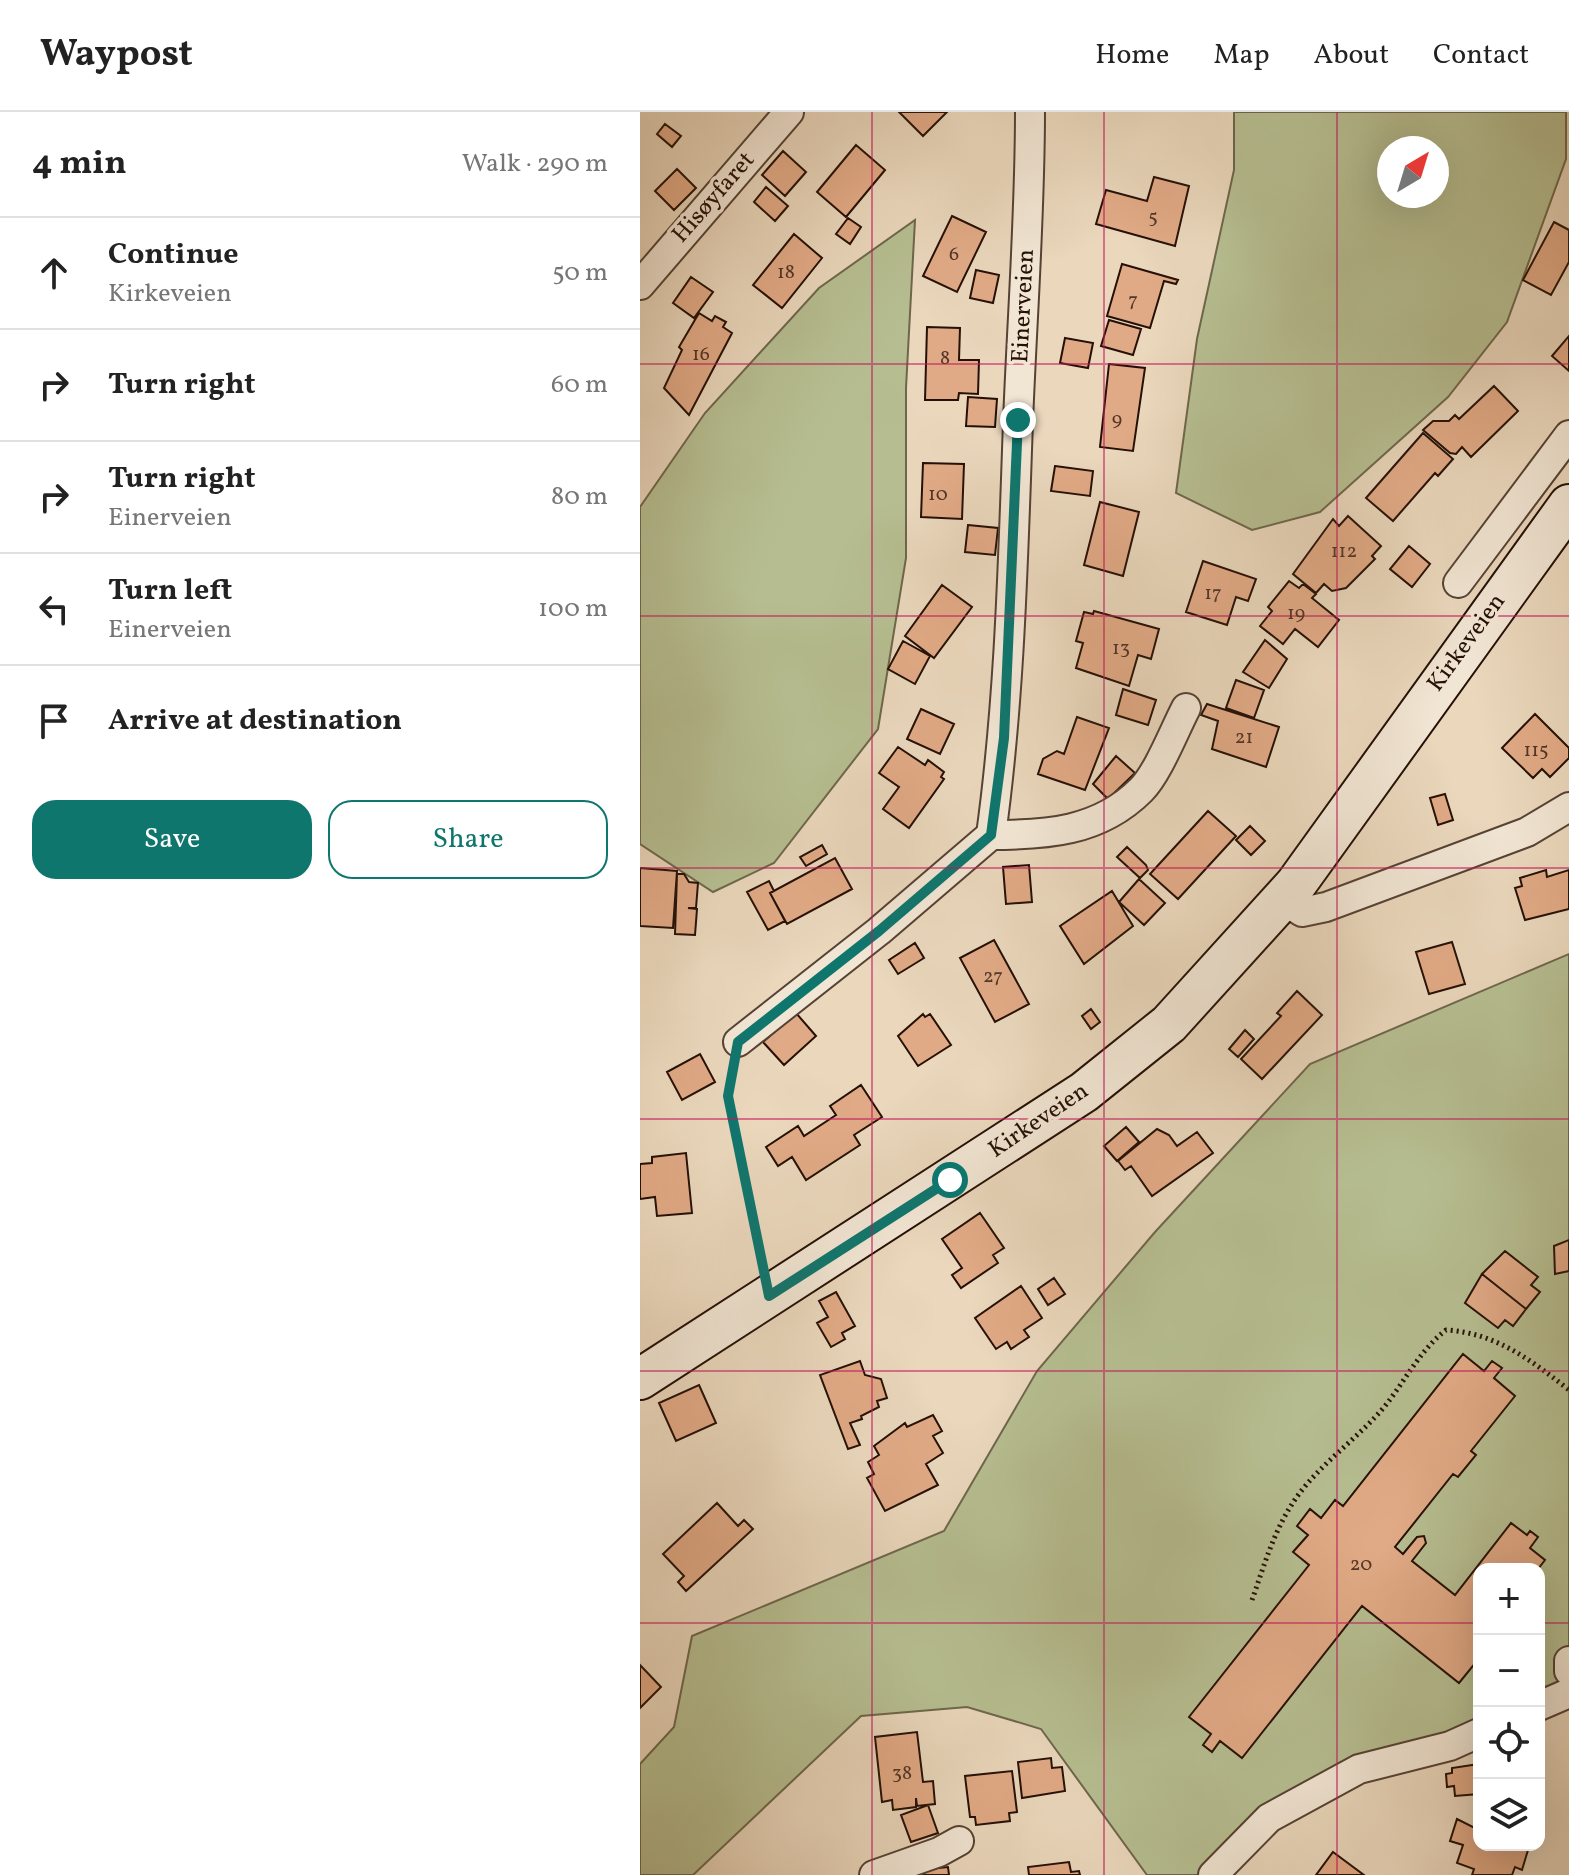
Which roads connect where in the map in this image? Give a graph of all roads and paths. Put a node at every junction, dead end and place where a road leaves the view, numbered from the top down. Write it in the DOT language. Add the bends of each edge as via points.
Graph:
graph roads {
  1 [pos="789,112"];
  2 [pos="1030,112"];
  3 [pos="640,285"];
  4 [pos="1569,435"];
  5 [pos="1569,505"];
  6 [pos="1458,583"];
  7 [pos="1186,708"];
  8 [pos="1569,807"];
  9 [pos="991,835"];
  10 [pos="1283,900"];
  11 [pos="738,1042"];
  12 [pos="769,1296"];
  13 [pos="640,1379"];
  14 [pos="1569,1390"];
  15 [pos="1252,1600"];
  16 [pos="1569,1661"];
  17 [pos="1569,1671"];
  18 [pos="1569,1693"];
  19 [pos="1545,1703"];
  20 [pos="1473,1736"];
  21 [pos="959,1841"];
  22 [pos="874,1875"];
  23 [pos="1213,1875"];
  1 -- 3 [label="street, Hisøyfaret"];
  2 -- 9 [label="street, Einerveien" via="1014,580 1004,738"];
  4 -- 6 [label="street"];
  5 -- 10 [label="main road, Kirkeveien"];
  7 -- 9 [label="street" via="1142,789 1092,824 1042,835"];
  8 -- 10 [label="street" via="1527,832 1326,907 1302,912"];
  9 -- 11 [label="street"];
  10 -- 12 [label="main road, Kirkeveien" via="1206,987 1129,1058"];
  11 -- 12 [label="path" via="728,1096"];
  12 -- 13 [label="main road, Kirkeveien"];
  14 -- 15 [label="path" via="1497,1340 1446,1330 1384,1407 1290,1507"];
  16 -- 17 [label="street"];
  18 -- 19 [label="street"];
  20 -- 23 [label="street" via="1359,1769 1269,1818"];
  21 -- 22 [label="street"];
}
